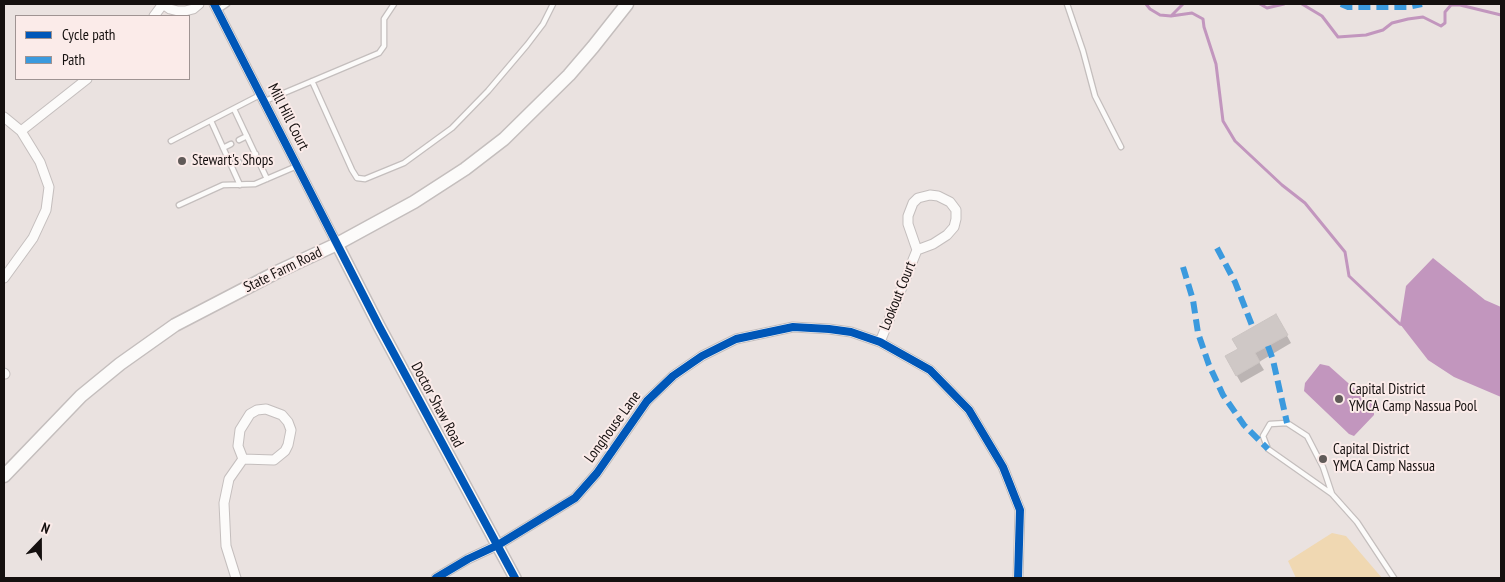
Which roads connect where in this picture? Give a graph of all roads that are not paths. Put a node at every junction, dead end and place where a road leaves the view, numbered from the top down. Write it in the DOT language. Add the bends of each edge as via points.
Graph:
graph roads {
  1 [pos="163,4"];
  2 [pos="199,4"];
  3 [pos="227,4"];
  4 [pos="394,4"];
  5 [pos="553,4"];
  6 [pos="626,4"];
  7 [pos="1067,4"];
  8 [pos="216,7"];
  9 [pos="155,15"];
  10 [pos="85,80"];
  11 [pos="312,81"];
  12 [pos="263,98"];
  13 [pos="234,109"];
  14 [pos="4,117"];
  15 [pos="211,121"];
  16 [pos="21,132"];
  17 [pos="247,136"];
  18 [pos="239,140"];
  19 [pos="171,141"];
  20 [pos="231,144"];
  21 [pos="1121,146"];
  22 [pos="223,148"];
  23 [pos="256,154"];
  24 [pos="248,158"];
  25 [pos="239,162"];
  26 [pos="231,165"];
  27 [pos="297,166"];
  28 [pos="267,179"];
  29 [pos="240,185"];
  30 [pos="179,205"];
  31 [pos="337,244"];
  32 [pos="917,250"];
  33 [pos="4,278"];
  34 [pos="880,342"];
  35 [pos="243,459"];
  36 [pos="4,476"];
  37 [pos="1332,494"];
  38 [pos="498,545"];
  39 [pos="236,578"];
  40 [pos="436,578"];
  41 [pos="515,578"];
  42 [pos="1018,578"];
  43 [pos="1394,578"];
  1 -- 2 [label="street" via="178,11 193,9"];
  1 -- 9 [label="street"];
  3 -- 8 [label="lane"];
  4 -- 11 [label="lane" via="384,19 384,46 379,53"];
  5 -- 11 [label="lane" via="527,46 452,128 404,163 365,179 357,178 352,170"];
  6 -- 31 [label="main road, State Farm Road" via="594,47 504,139 414,202"];
  7 -- 21 [label="lane" via="1096,96"];
  8 -- 12 [label="street, Mill Hill Court"];
  10 -- 16 [label="street"];
  11 -- 12 [label="lane"];
  12 -- 13 [label="lane"];
  12 -- 27 [label="street, Mill Hill Court"];
  13 -- 15 [label="lane"];
  13 -- 17 [label="lane"];
  14 -- 16 [label="street"];
  15 -- 19 [label="lane"];
  15 -- 22 [label="lane"];
  16 -- 33 [label="street" via="40,162 49,187 46,210 32,238"];
  17 -- 18 [label="lane"];
  17 -- 23 [label="lane"];
  20 -- 22 [label="lane"];
  22 -- 26 [label="lane"];
  23 -- 24 [label="lane"];
  23 -- 28 [label="lane"];
  25 -- 26 [label="lane"];
  26 -- 29 [label="lane"];
  27 -- 28 [label="lane"];
  27 -- 31 [label="street, Mill Hill Court"];
  28 -- 29 [label="lane"];
  29 -- 30 [label="lane" via="223,186"];
  31 -- 36 [label="main road, State Farm Road" via="271,275 159,336 81,396"];
  31 -- 38 [label="street, Doctor Shaw Road"];
  32 -- 32 [label="street, Lookout Court" via="908,224 914,203 918,198 930,195 950,202 956,210 954,227 940,240"];
  32 -- 34 [label="street, Lookout Court"];
  34 -- 38 [label="street, Longhouse Lane" via="851,332 793,327 736,339 702,356 670,378 647,401 597,473 575,498"];
  34 -- 42 [label="street, Longhouse Lane" via="930,370 968,410 1003,467 1020,510"];
  35 -- 35 [label="street" via="274,460 285,451 291,430 282,415 266,409 250,414 238,435"];
  35 -- 39 [label="street" via="229,479 224,503 226,546"];
  37 -- 37 [label="lane" via="1268,449 1263,436 1270,424 1287,424 1307,436"];
  37 -- 43 [label="lane" via="1357,522"];
  38 -- 40 [label="street, Longhouse Lane"];
  38 -- 41 [label="street, Doctor Shaw Road"];
}
